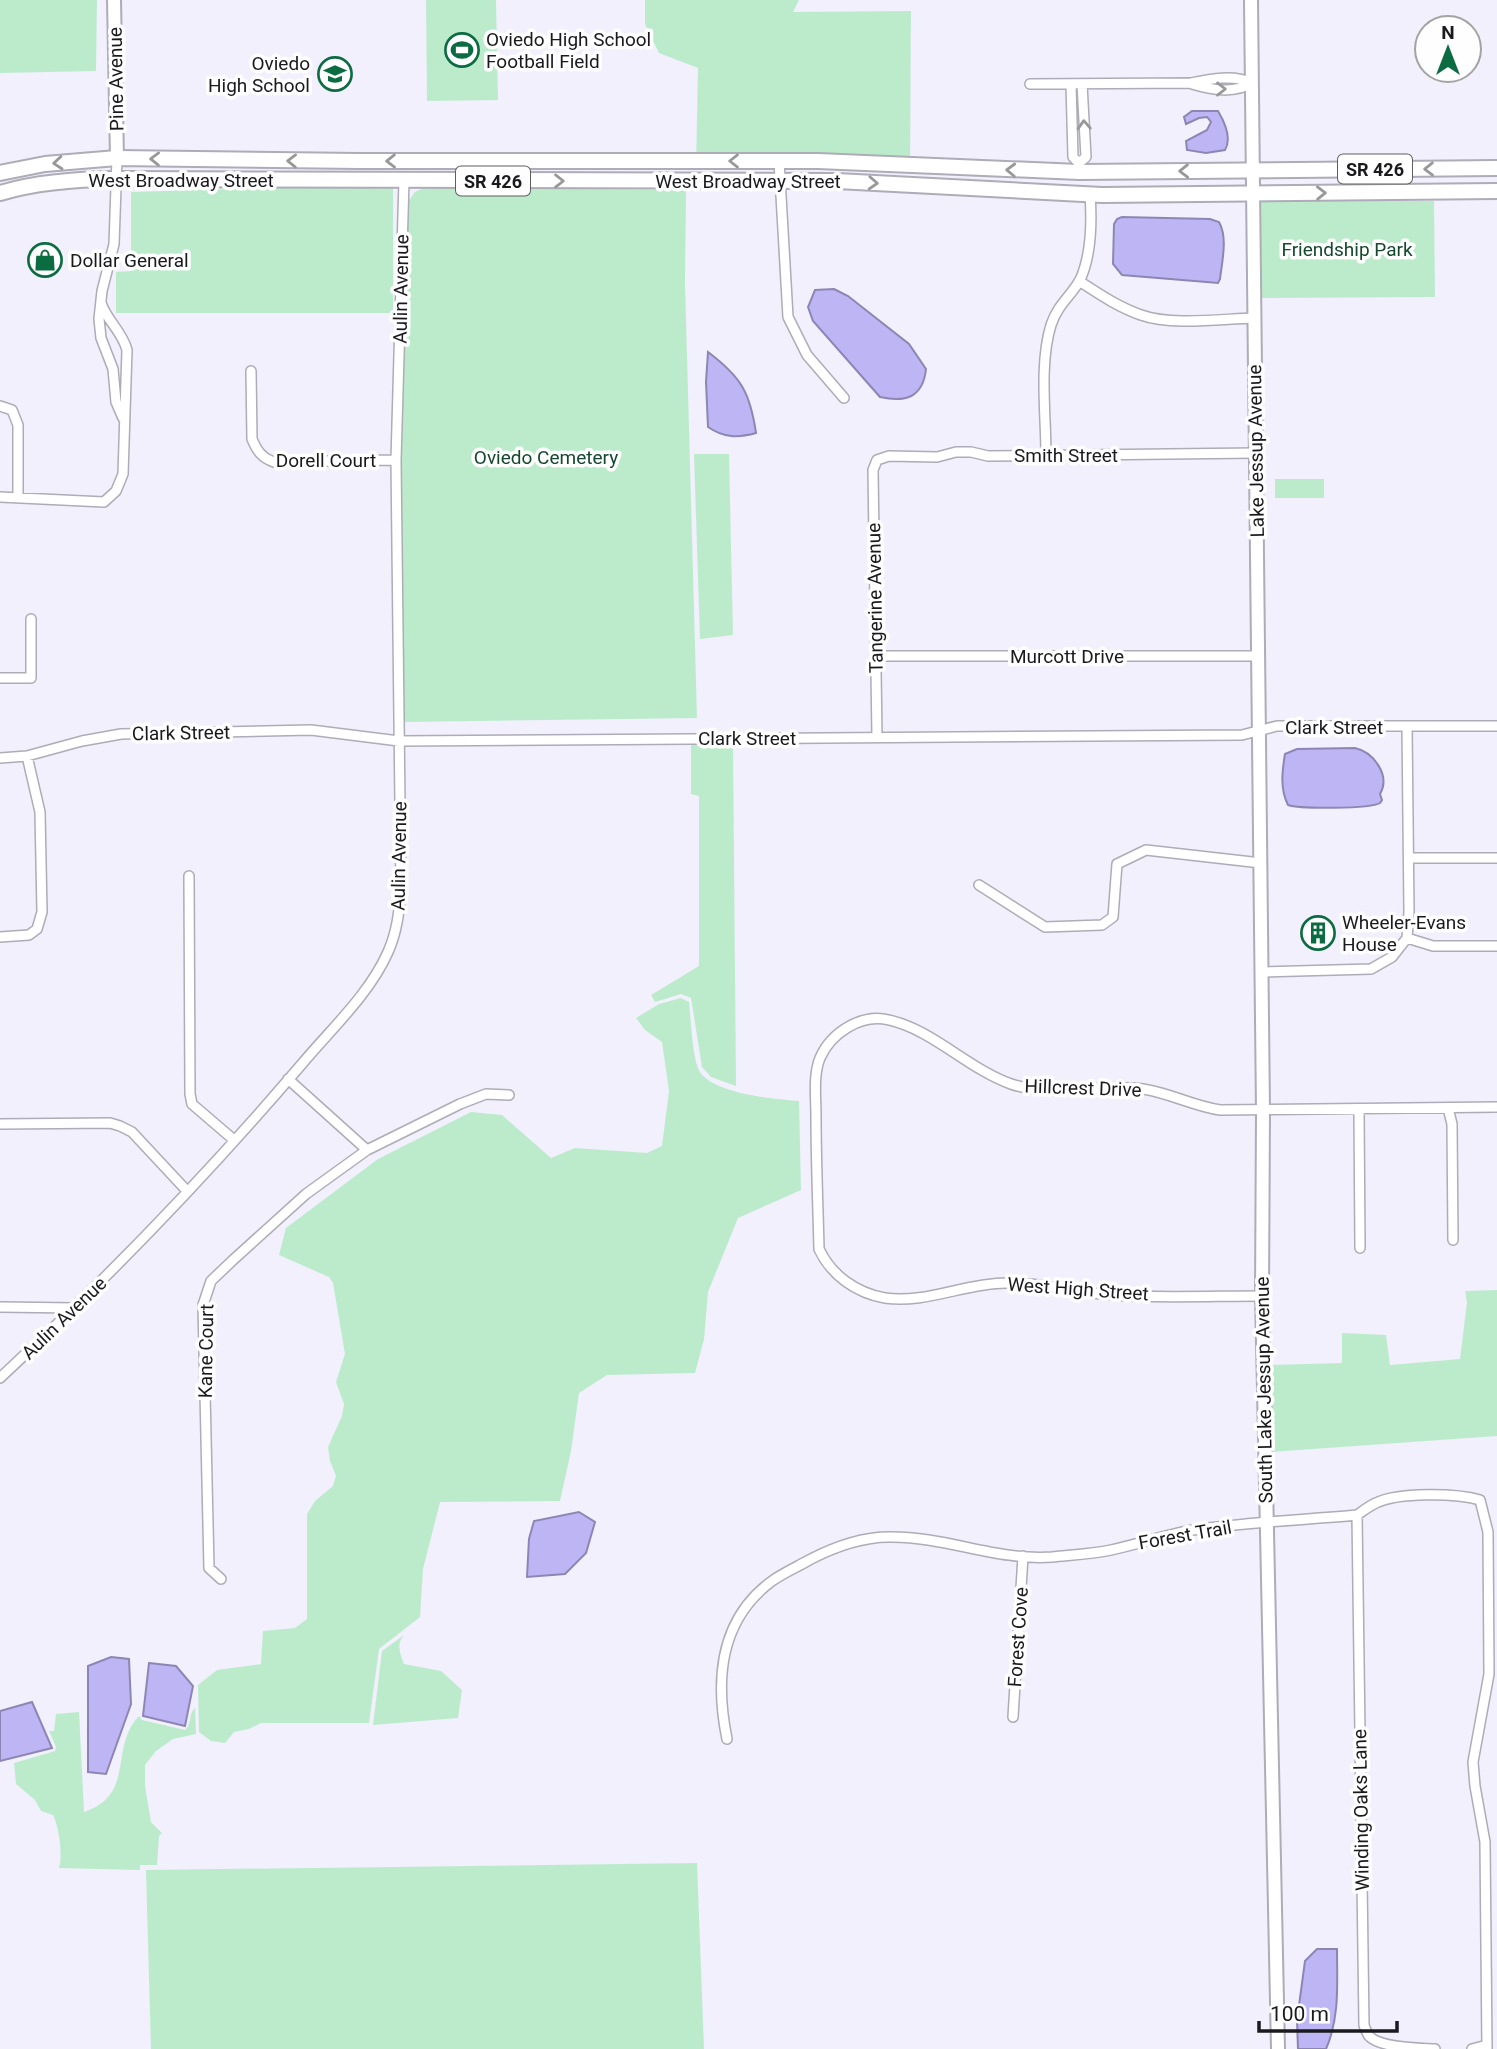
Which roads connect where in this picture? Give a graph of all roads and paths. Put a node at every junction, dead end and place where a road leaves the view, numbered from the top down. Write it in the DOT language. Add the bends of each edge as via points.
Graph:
graph roads {
  1 [pos="114,0"];
  2 [pos="1251,0"];
  3 [pos="1252,83"];
  4 [pos="1030,84"];
  5 [pos="1071,84"];
  6 [pos="1082,84"];
  7 [pos="117,158"];
  8 [pos="359,161"];
  9 [pos="440,161"];
  10 [pos="779,161"];
  11 [pos="1079,168"];
  12 [pos="1497,168"];
  13 [pos="1253,171"];
  14 [pos="0,173"];
  15 [pos="116,179"];
  16 [pos="319,180"];
  17 [pos="404,180"];
  18 [pos="780,181"];
  19 [pos="1497,191"];
  20 [pos="0,193"];
  21 [pos="1090,194"];
  22 [pos="1253,194"];
  23 [pos="1079,281"];
  24 [pos="101,303"];
  25 [pos="1254,318"];
  26 [pos="114,326"];
  27 [pos="100,331"];
  28 [pos="127,350"];
  29 [pos="110,356"];
  30 [pos="251,371"];
  31 [pos="844,398"];
  32 [pos="0,406"];
  33 [pos="123,418"];
  34 [pos="1256,453"];
  35 [pos="1046,455"];
  36 [pos="396,460"];
  37 [pos="877,460"];
  38 [pos="0,497"];
  39 [pos="18,498"];
  40 [pos="31,619"];
  41 [pos="876,656"];
  42 [pos="1258,656"];
  43 [pos="0,678"];
  44 [pos="1407,726"];
  45 [pos="1497,726"];
  46 [pos="1259,732"];
  47 [pos="877,737"];
  48 [pos="399,741"];
  49 [pos="27,756"];
  50 [pos="0,758"];
  51 [pos="1409,858"];
  52 [pos="1497,858"];
  53 [pos="1261,863"];
  54 [pos="189,876"];
  55 [pos="979,885"];
  56 [pos="0,937"];
  57 [pos="1407,938"];
  58 [pos="1497,947"];
  59 [pos="1262,972"];
  60 [pos="288,1079"];
  61 [pos="509,1095"];
  62 [pos="1448,1108"];
  63 [pos="1497,1108"];
  64 [pos="1359,1110"];
  65 [pos="1263,1111"];
  66 [pos="0,1124"];
  67 [pos="234,1140"];
  68 [pos="367,1150"];
  69 [pos="817,1178"];
  70 [pos="187,1191"];
  71 [pos="1453,1240"];
  72 [pos="1360,1248"];
  73 [pos="1262,1296"];
  74 [pos="0,1307"];
  75 [pos="75,1308"];
  76 [pos="0,1378"];
  77 [pos="1357,1516"];
  78 [pos="1266,1523"];
  79 [pos="1023,1556"];
  80 [pos="221,1579"];
  81 [pos="1013,1717"];
  82 [pos="727,1740"];
  83 [pos="1487,2047"];
  84 [pos="1278,2049"];
  85 [pos="1435,2049"];
  86 [pos="1472,2049"];
  1 -- 7 [label="street, Pine Avenue"];
  2 -- 3 [label="street, Lake Jessup Avenue"];
  3 -- 6 [label="street" via="1241,89 1210,89 1191,83"];
  3 -- 13 [label="street, Lake Jessup Avenue"];
  4 -- 5 [label="street"];
  5 -- 6 [label="street"];
  5 -- 11 [label="street" via="1073,157"];
  11 -- 6 [label="street, one-way" via="1086,157"];
  8 -- 7 [label="main road, West Broadway Street / SR 426, one-way"];
  7 -- 14 [label="main road, West Broadway Street / SR 426, one-way"];
  7 -- 15 [label="street"];
  9 -- 8 [label="main road, West Broadway Street / SR 426, one-way"];
  8 -- 16 [label="main road" via="345,173 331,173"];
  10 -- 9 [label="main road, West Broadway Street / SR 426, one-way"];
  9 -- 17 [label="main road" via="433,169 418,169"];
  11 -- 10 [label="main road, West Broadway Street / SR 426, one-way"];
  10 -- 18 [label="street"];
  13 -- 11 [label="main road, West Broadway Street / SR 426, one-way"];
  12 -- 13 [label="main road, West Broadway Street / SR 426, one-way"];
  13 -- 22 [label="street, Lake Jessup Avenue"];
  15 -- 16 [label="main road, West Broadway Street / SR 426"];
  15 -- 20 [label="main road, West Broadway Street / SR 426" via="18,187"];
  15 -- 24 [label="street" via="114,244"];
  16 -- 17 [label="main road, West Broadway Street / SR 426"];
  17 -- 18 [label="main road, West Broadway Street / SR 426, one-way"];
  17 -- 36 [label="street, Aulin Avenue"];
  18 -- 21 [label="main road, West Broadway Street / SR 426, one-way"];
  18 -- 31 [label="street" via="788,317 807,355"];
  22 -- 19 [label="main road, West Broadway Street / SR 426, one-way"];
  21 -- 22 [label="main road, West Broadway Street / SR 426"];
  21 -- 23 [label="street" via="1088,251"];
  22 -- 25 [label="street, Lake Jessup Avenue"];
  23 -- 25 [label="street" via="1143,316"];
  23 -- 35 [label="street" via="1061,302 1046,349"];
  24 -- 26 [label="street"];
  24 -- 27 [label="street"];
  25 -- 34 [label="street, Lake Jessup Avenue"];
  26 -- 27 [label="street"];
  26 -- 28 [label="street"];
  27 -- 29 [label="street"];
  28 -- 29 [label="street"];
  28 -- 33 [label="street"];
  29 -- 33 [label="street" via="114,394"];
  30 -- 36 [label="street, Dorell Court" via="252,439 265,459"];
  32 -- 39 [label="street" via="12,410 19,425"];
  33 -- 39 [label="street" via="123,474 116,491 104,502"];
  34 -- 35 [label="street, Smith Street"];
  34 -- 42 [label="street, Lake Jessup Avenue"];
  35 -- 37 [label="street, Smith Street" via="956,452"];
  36 -- 48 [label="street, Aulin Avenue"];
  37 -- 41 [label="street, Tangerine Avenue" via="873,470"];
  38 -- 39 [label="street"];
  40 -- 43 [label="street" via="31,678"];
  41 -- 42 [label="street, Murcott Drive"];
  41 -- 47 [label="street, Tangerine Avenue"];
  42 -- 46 [label="street, Lake Jessup Avenue"];
  44 -- 45 [label="street, Clark Street"];
  44 -- 46 [label="street, Clark Street" via="1277,726"];
  44 -- 51 [label="street"];
  46 -- 47 [label="street, Clark Street"];
  46 -- 53 [label="street, South Lake Jessup Avenue"];
  47 -- 48 [label="street, Clark Street"];
  48 -- 49 [label="street, Clark Street" via="311,730 121,734"];
  48 -- 60 [label="street, Aulin Avenue" via="401,891 395,935 362,993"];
  49 -- 50 [label="street, Clark Street"];
  49 -- 56 [label="street" via="40,812 42,913 37,929 29,935"];
  51 -- 52 [label="street"];
  51 -- 57 [label="street"];
  53 -- 55 [label="street" via="1146,850 1117,864 1113,917 1102,925 1045,927"];
  53 -- 59 [label="street, South Lake Jessup Avenue"];
  54 -- 67 [label="street" via="190,1094 192,1104"];
  57 -- 58 [label="street" via="1433,947"];
  57 -- 59 [label="street" via="1392,957 1371,970"];
  59 -- 65 [label="street, South Lake Jessup Avenue"];
  60 -- 67 [label="street, Aulin Avenue"];
  60 -- 68 [label="street"];
  61 -- 68 [label="street, Kane Court" via="486,1094 473,1099"];
  62 -- 63 [label="street, Hillcrest Drive"];
  62 -- 64 [label="street, Hillcrest Drive"];
  62 -- 71 [label="street"];
  64 -- 65 [label="street, Hillcrest Drive"];
  64 -- 72 [label="street"];
  65 -- 69 [label="street, Hillcrest Drive" via="1201,1107 1141,1088 1034,1089 1014,1085 908,1026 865,1019 845,1028 820,1059"];
  65 -- 73 [label="street, South Lake Jessup Avenue"];
  66 -- 70 [label="street" via="120,1126 132,1132"];
  67 -- 70 [label="street, Aulin Avenue"];
  68 -- 80 [label="street, Kane Court" via="306,1194 211,1281 203,1305 209,1568"];
  69 -- 73 [label="street, West High Street" via="819,1250 827,1266 841,1279 885,1298 915,1298 1005,1283 1089,1293"];
  70 -- 75 [label="street, Aulin Avenue"];
  73 -- 78 [label="street, South Lake Jessup Avenue"];
  74 -- 75 [label="street"];
  75 -- 76 [label="street, Aulin Avenue"];
  77 -- 78 [label="street, Forest Trail"];
  77 -- 83 [label="street, Forest Trail" via="1377,1502 1418,1496 1467,1496 1479,1500 1483,1507 1488,1532 1489,1674 1473,1762 1485,1842"];
  77 -- 85 [label="street, Winding Oaks Lane" via="1364,2025 1368,2035 1378,2041"];
  78 -- 79 [label="street, Forest Trail" via="1193,1531 1108,1551"];
  78 -- 84 [label="street, South Lake Jessup Avenue"];
  79 -- 81 [label="street, Forest Cove"];
  79 -- 82 [label="street, Forest Trail" via="922,1539 864,1538 829,1550 773,1580 739,1617 721,1665 720,1709"];
  83 -- 86 [label="street"];
}
